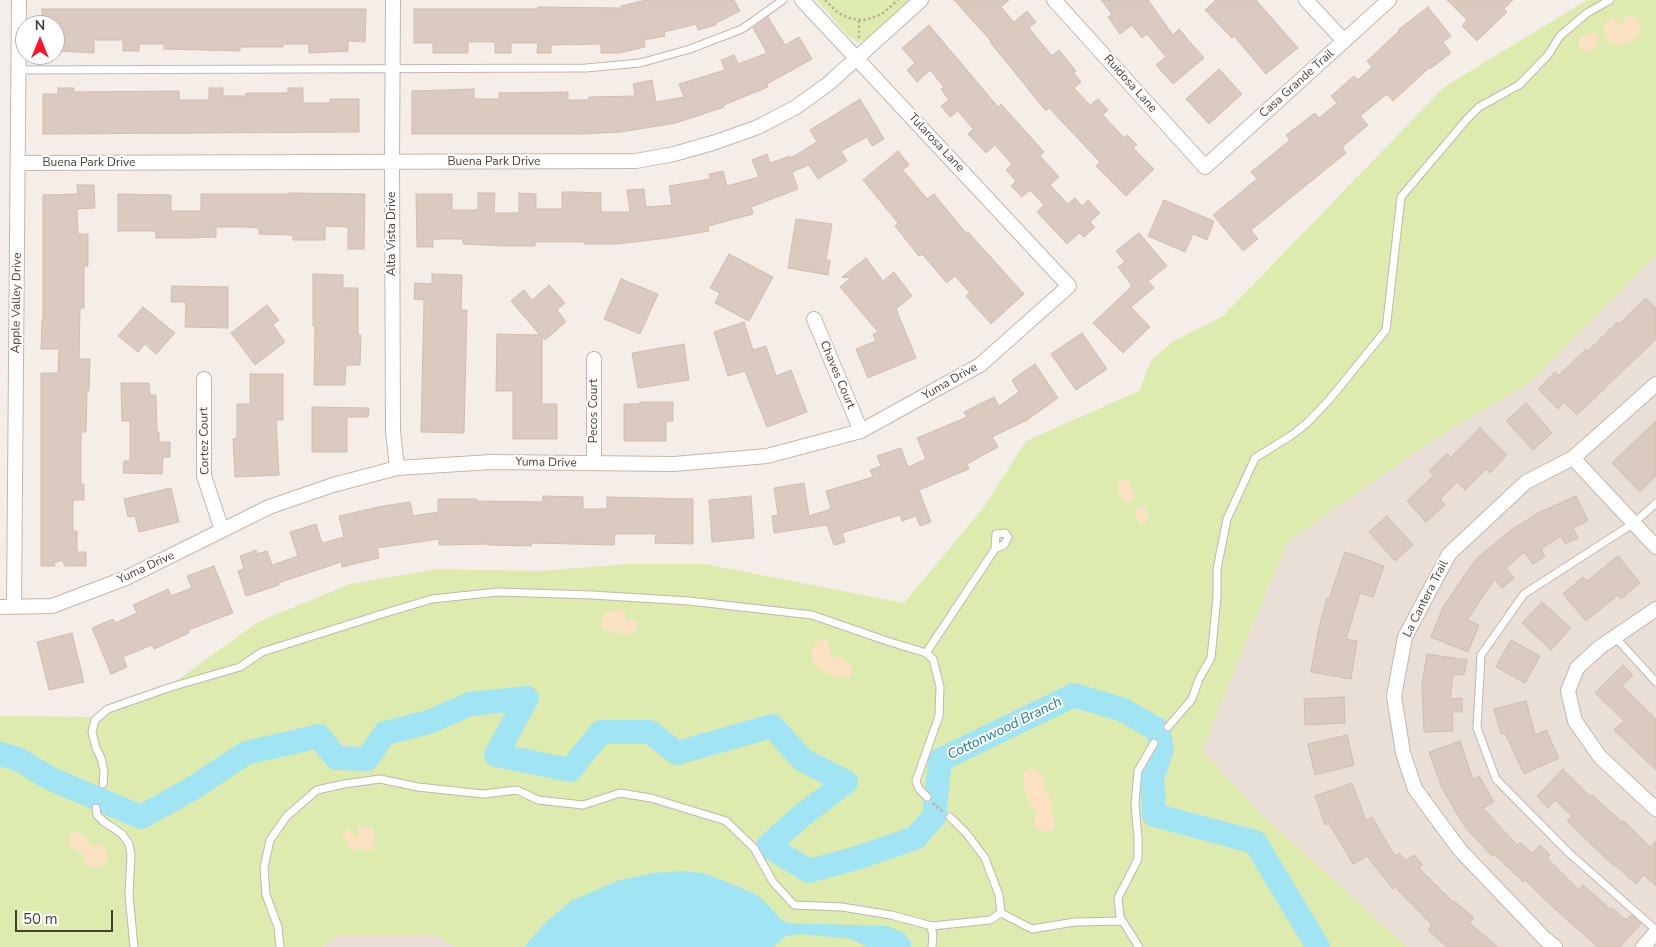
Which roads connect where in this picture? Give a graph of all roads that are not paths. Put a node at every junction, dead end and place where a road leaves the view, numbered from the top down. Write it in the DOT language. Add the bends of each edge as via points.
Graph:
graph roads {
  1 [pos="19,0"];
  2 [pos="393,0"];
  3 [pos="783,0"];
  4 [pos="802,0"];
  5 [pos="921,0"];
  6 [pos="1054,0"];
  7 [pos="1306,0"];
  8 [pos="1389,0"];
  9 [pos="1610,0"];
  10 [pos="1344,41"];
  11 [pos="857,59"];
  12 [pos="393,68"];
  13 [pos="19,70"];
  14 [pos="392,162"];
  15 [pos="18,163"];
  16 [pos="1205,167"];
  17 [pos="1069,286"];
  18 [pos="814,319"];
  19 [pos="594,359"];
  20 [pos="204,378"];
  21 [pos="1656,384"];
  22 [pos="861,431"];
  23 [pos="1573,458"];
  24 [pos="594,463"];
  25 [pos="397,468"];
  26 [pos="1656,502"];
  27 [pos="1634,523"];
  28 [pos="222,530"];
  29 [pos="1656,548"];
  30 [pos="995,549"];
  31 [pos="7,606"];
  32 [pos="1656,609"];
  33 [pos="1615,637"];
  34 [pos="926,653"];
  35 [pos="1656,682"];
  36 [pos="1168,727"];
  37 [pos="1154,743"];
  38 [pos="103,784"];
  39 [pos="926,797"];
  40 [pos="96,808"];
  41 [pos="1656,809"];
  42 [pos="950,818"];
  43 [pos="1001,913"];
  44 [pos="1122,921"];
  45 [pos="931,926"];
  46 [pos="1656,931"];
  47 [pos="134,947"];
  48 [pos="280,947"];
  49 [pos="932,947"];
  50 [pos="1139,947"];
  51 [pos="1555,947"];
  52 [pos="1643,947"];
  1 -- 13 [label="street, Apple Valley Drive"];
  2 -- 12 [label="street, Alta Vista Drive"];
  3 -- 12 [label="lane" via="742,29 690,49 640,63 586,68"];
  4 -- 11 [label="street, Tularosa Lane"];
  5 -- 11 [label="street, Buena Park Drive"];
  6 -- 16 [label="street, Ruidosa Lane"];
  7 -- 10 [label="street"];
  8 -- 10 [label="street, Casa Grande Trail"];
  9 -- 36 [label="lane" via="1586,13 1560,36 1548,55 1519,85 1478,107 1401,197 1386,330 1307,424 1255,458 1227,519 1216,569 1211,658 1192,699"];
  10 -- 16 [label="street, Casa Grande Trail"];
  11 -- 14 [label="street, Buena Park Drive" via="796,107 758,127 674,154 636,161"];
  11 -- 17 [label="street, Tularosa Lane"];
  12 -- 13 [label="lane"];
  12 -- 14 [label="street, Alta Vista Drive"];
  13 -- 15 [label="street, Apple Valley Drive"];
  14 -- 15 [label="street, Buena Park Drive"];
  14 -- 25 [label="street, Alta Vista Drive" via="393,431"];
  15 -- 31 [label="street, Apple Valley Drive"];
  17 -- 22 [label="street, Yuma Drive" via="980,365"];
  18 -- 22 [label="street, Chaves Court"];
  19 -- 24 [label="street, Pecos Court"];
  20 -- 28 [label="street, Cortez Court" via="204,476"];
  21 -- 23 [label="street, La Cantera Trail"];
  22 -- 24 [label="street, Yuma Drive" via="767,456 674,464"];
  23 -- 27 [label="street"];
  23 -- 51 [label="street, La Cantera Trail" via="1526,482 1449,554 1405,636 1394,696 1403,753 1415,788 1460,850"];
  24 -- 25 [label="street, Yuma Drive" via="491,462"];
  25 -- 28 [label="street, Yuma Drive" via="269,507"];
  26 -- 27 [label="lane"];
  27 -- 29 [label="street"];
  27 -- 46 [label="lane" via="1524,594 1481,655 1477,728 1496,779 1569,853"];
  28 -- 31 [label="street, Yuma Drive" via="126,578 52,606"];
  30 -- 34 [label="lane"];
  32 -- 33 [label="street"];
  33 -- 35 [label="lane"];
  33 -- 41 [label="street" via="1577,668 1568,691 1574,721 1600,757"];
  34 -- 38 [label="lane" via="812,615 689,601 498,592 432,599 262,652 240,667 108,709 95,720 92,732 104,772"];
  34 -- 39 [label="lane" via="933,659 940,688 939,716 916,781"];
  37 -- 44 [label="lane" via="1138,772 1135,804 1138,859 1118,898"];
  40 -- 47 [label="lane" via="97,815 122,834 129,844"];
  42 -- 43 [label="lane" via="985,858 999,894"];
  43 -- 44 [label="lane" via="1032,929 1075,922"];
  43 -- 45 [label="lane" via="990,920"];
  44 -- 50 [label="lane"];
  45 -- 48 [label="lane" via="842,907 794,905 773,882 754,848 726,821 651,798 620,793 583,805 538,800 517,790 483,794 380,779 317,790 287,816 270,840 264,868 266,895 278,927"];
  45 -- 49 [label="lane"];
  46 -- 52 [label="street"];
}
